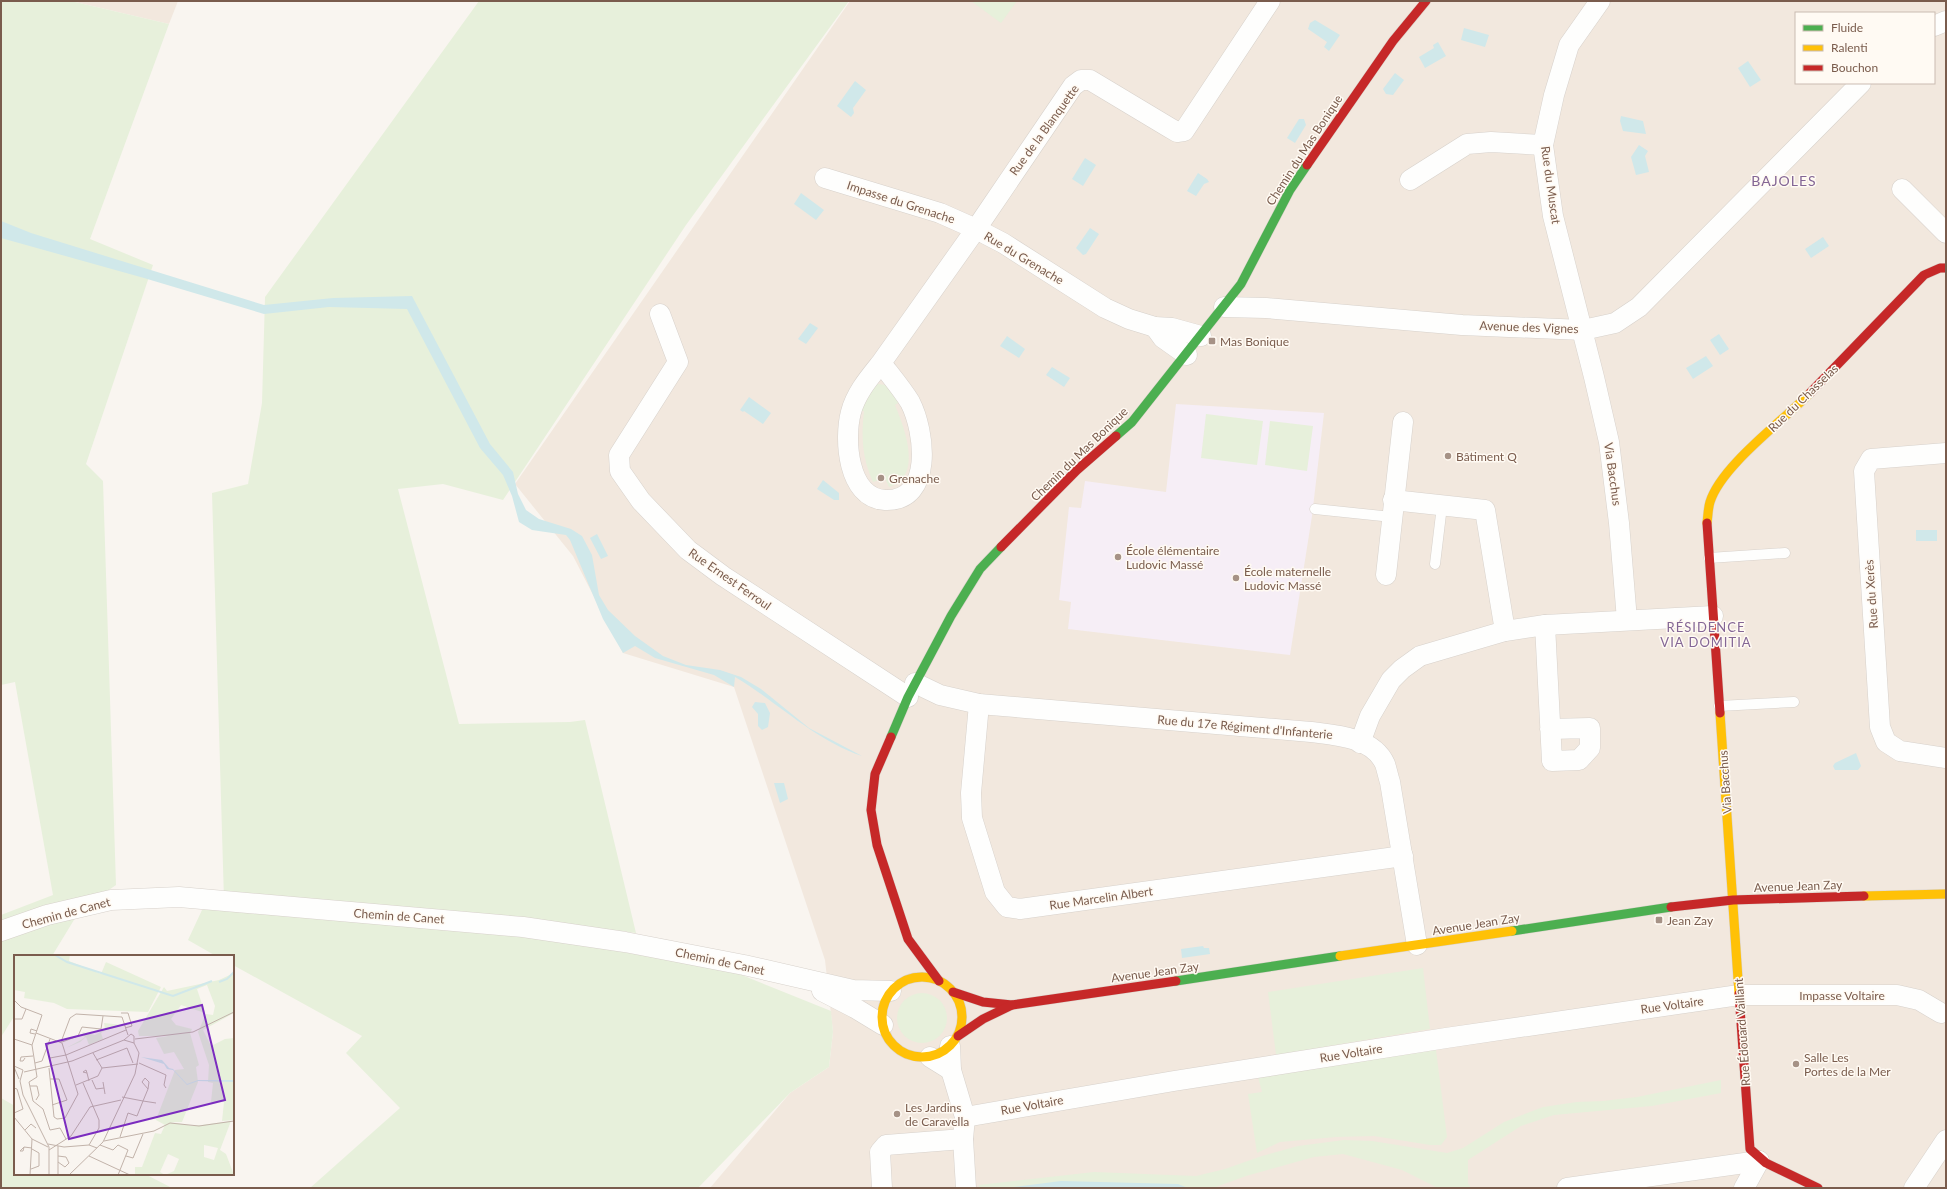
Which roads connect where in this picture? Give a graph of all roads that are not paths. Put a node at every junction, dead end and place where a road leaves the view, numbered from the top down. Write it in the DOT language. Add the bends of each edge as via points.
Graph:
graph roads {
  1 [pos="1270,1"];
  2 [pos="1426,1"];
  3 [pos="1600,1"];
  4 [pos="1946,21"];
  5 [pos="1935,26"];
  6 [pos="1860,84"];
  7 [pos="1544,145"];
  8 [pos="825,178"];
  9 [pos="1410,180"];
  10 [pos="1902,189"];
  11 [pos="976,229"];
  12 [pos="1946,233"];
  13 [pos="1946,268"];
  14 [pos="1241,284"];
  15 [pos="1224,308"];
  16 [pos="1266,308"];
  17 [pos="660,314"];
  18 [pos="1583,330"];
  19 [pos="1159,333"];
  20 [pos="1201,336"];
  21 [pos="1187,355"];
  22 [pos="881,363"];
  23 [pos="1173,373"];
  24 [pos="1403,422"];
  25 [pos="1946,453"];
  26 [pos="1442,506"];
  27 [pos="1315,509"];
  28 [pos="1392,509"];
  29 [pos="1785,553"];
  30 [pos="1708,558"];
  31 [pos="1435,564"];
  32 [pos="1386,575"];
  33 [pos="1713,616"];
  34 [pos="1627,620"];
  35 [pos="1545,625"];
  36 [pos="1504,630"];
  37 [pos="912,690"];
  38 [pos="1794,702"];
  39 [pos="979,704"];
  40 [pos="1719,706"];
  41 [pos="1550,729"];
  42 [pos="1360,743"];
  43 [pos="1946,758"];
  44 [pos="1403,856"];
  45 [pos="1946,894"];
  46 [pos="1733,900"];
  47 [pos="1,931"];
  48 [pos="908,939"];
  49 [pos="1417,945"];
  50 [pos="906,954"];
  51 [pos="903,974"];
  52 [pos="797,978"];
  53 [pos="939,981"];
  54 [pos="895,988"];
  55 [pos="953,992"];
  56 [pos="1739,995"];
  57 [pos="1012,1006"];
  58 [pos="1941,1013"];
  59 [pos="883,1025"];
  60 [pos="954,1041"];
  61 [pos="930,1057"];
  62 [pos="951,1070"];
  63 [pos="965,1117"];
  64 [pos="963,1139"];
  65 [pos="1946,1140"];
  66 [pos="1759,1160"];
  67 [pos="882,1188"];
  68 [pos="966,1188"];
  69 [pos="1567,1188"];
  70 [pos="1744,1188"];
  71 [pos="1818,1188"];
  72 [pos="1914,1188"];
  1 -- 11 [label="street, Rue de la Blanquette" via="1184,131 1177,132 1090,80 1081,80 1073,86"];
  2 -- 14 [label="street, Chemin du Mas Bonique" via="1393,41 1290,190"];
  3 -- 7 [label="street, Rue du Muscat" via="1569,45 1554,95"];
  4 -- 5 [label="street"];
  6 -- 18 [label="street, Avenue des Vignes" via="1639,307 1615,323"];
  7 -- 9 [label="street" via="1491,142 1467,144"];
  7 -- 18 [label="street, Rue du Muscat" via="1553,216"];
  8 -- 11 [label="street, Impasse du Grenache" via="940,213"];
  10 -- 12 [label="street"];
  11 -- 19 [label="street, Rue du Grenache" via="1003,243 1106,308"];
  11 -- 22 [label="street, Rue du Grenache"];
  13 -- 30 [label="street, Rue du Chasselas" via="1924,275 1807,396 1733,466 1716,487 1710,502 1707,522"];
  14 -- 15 [label="street, Chemin du Mas Bonique"];
  14 -- 16 [label="street"];
  15 -- 16 [label="street, Avenue des Vignes"];
  15 -- 20 [label="street, Chemin du Mas Bonique"];
  16 -- 18 [label="street, Avenue des Vignes" via="1462,325"];
  17 -- 37 [label="street, Rue Ernest Ferroul" via="678,362 619,455 620,471 641,501 688,550 723,576"];
  18 -- 34 [label="street, Via Bacchus" via="1609,442 1620,523"];
  19 -- 20 [label="street, Rue du Grenache" via="1172,328"];
  19 -- 21 [label="street, Rue du Grenache"];
  19 -- 23 [label="street"];
  20 -- 21 [label="street, Chemin du Mas Bonique"];
  21 -- 23 [label="street, Chemin du Mas Bonique"];
  22 -- 22 [label="street, Rue du Grenache" via="910,403 921,440 922,458 916,484 910,491 897,499 884,500 870,496 857,482 849,460 847,435 851,411 859,392"];
  23 -- 37 [label="street, Chemin du Mas Bonique" via="1132,422 1076,470 980,569 951,616"];
  24 -- 28 [label="street"];
  25 -- 43 [label="street, Rue du Xerès" via="1871,459 1864,471 1880,727 1886,742 1900,751"];
  26 -- 28 [label="street"];
  26 -- 31 [label="lane"];
  26 -- 36 [label="street" via="1485,510"];
  27 -- 28 [label="lane"];
  28 -- 32 [label="street"];
  29 -- 30 [label="lane"];
  30 -- 33 [label="street, Via Bacchus"];
  33 -- 34 [label="street"];
  33 -- 40 [label="street, Via Bacchus"];
  34 -- 35 [label="street"];
  35 -- 36 [label="street"];
  35 -- 41 [label="street"];
  36 -- 42 [label="street" via="1420,656 1402,669 1391,680 1370,716"];
  37 -- 39 [label="street, Rue du 17e Régiment d'Infanterie"];
  37 -- 48 [label="street, Chemin du Mas Bonique" via="876,774 871,810 877,845"];
  38 -- 40 [label="lane"];
  39 -- 42 [label="street, Rue du 17e Régiment d'Infanterie" via="1311,732 1346,737"];
  39 -- 44 [label="street, Rue Marcelin Albert" via="971,792 972,818 994,892 1007,907 1020,909"];
  40 -- 46 [label="street, Via Bacchus"];
  42 -- 44 [label="street, Rue du 17e Régiment d'Infanterie" via="1375,751 1384,763 1390,782"];
  44 -- 49 [label="street, Rue du 17e Régiment d'Infanterie"];
  45 -- 46 [label="street, Avenue Jean Zay"];
  46 -- 49 [label="street, Avenue Jean Zay"];
  46 -- 56 [label="street, Rue Édouard Vaillant"];
  47 -- 52 [label="street, Chemin de Canet" via="111,900 179,897 523,927 624,942"];
  48 -- 50 [label="street, Chemin du Mas Bonique"];
  48 -- 53 [label="street, Chemin du Mas Bonique"];
  49 -- 57 [label="street, Avenue Jean Zay"];
  51 -- 54 [label="street"];
  52 -- 54 [label="street, Chemin de Canet" via="853,990"];
  52 -- 59 [label="street, Chemin de Canet"];
  53 -- 54 [label="street" via="926,977 912,978"];
  53 -- 55 [label="street"];
  54 -- 59 [label="street" via="885,1001"];
  55 -- 57 [label="street, Avenue Jean Zay" via="983,1002"];
  55 -- 60 [label="street" via="962,1013 962,1025"];
  56 -- 58 [label="street, Impasse Voltaire" via="1898,995 1918,1000"];
  56 -- 63 [label="street, Rue Voltaire" via="1438,1039"];
  56 -- 66 [label="street, Rue Édouard Vaillant" via="1750,1149"];
  57 -- 60 [label="street, Avenue Jean Zay" via="983,1018"];
  59 -- 61 [label="street" via="888,1038 897,1048 909,1055"];
  60 -- 61 [label="street" via="941,1053"];
  60 -- 62 [label="street"];
  61 -- 62 [label="street"];
  62 -- 63 [label="street"];
  63 -- 64 [label="street"];
  64 -- 67 [label="street" via="886,1145 880,1152"];
  64 -- 68 [label="street"];
  65 -- 72 [label="street"];
  66 -- 69 [label="street"];
  66 -- 70 [label="street"];
  66 -- 71 [label="street" via="1797,1179 1809,1181"];
}
